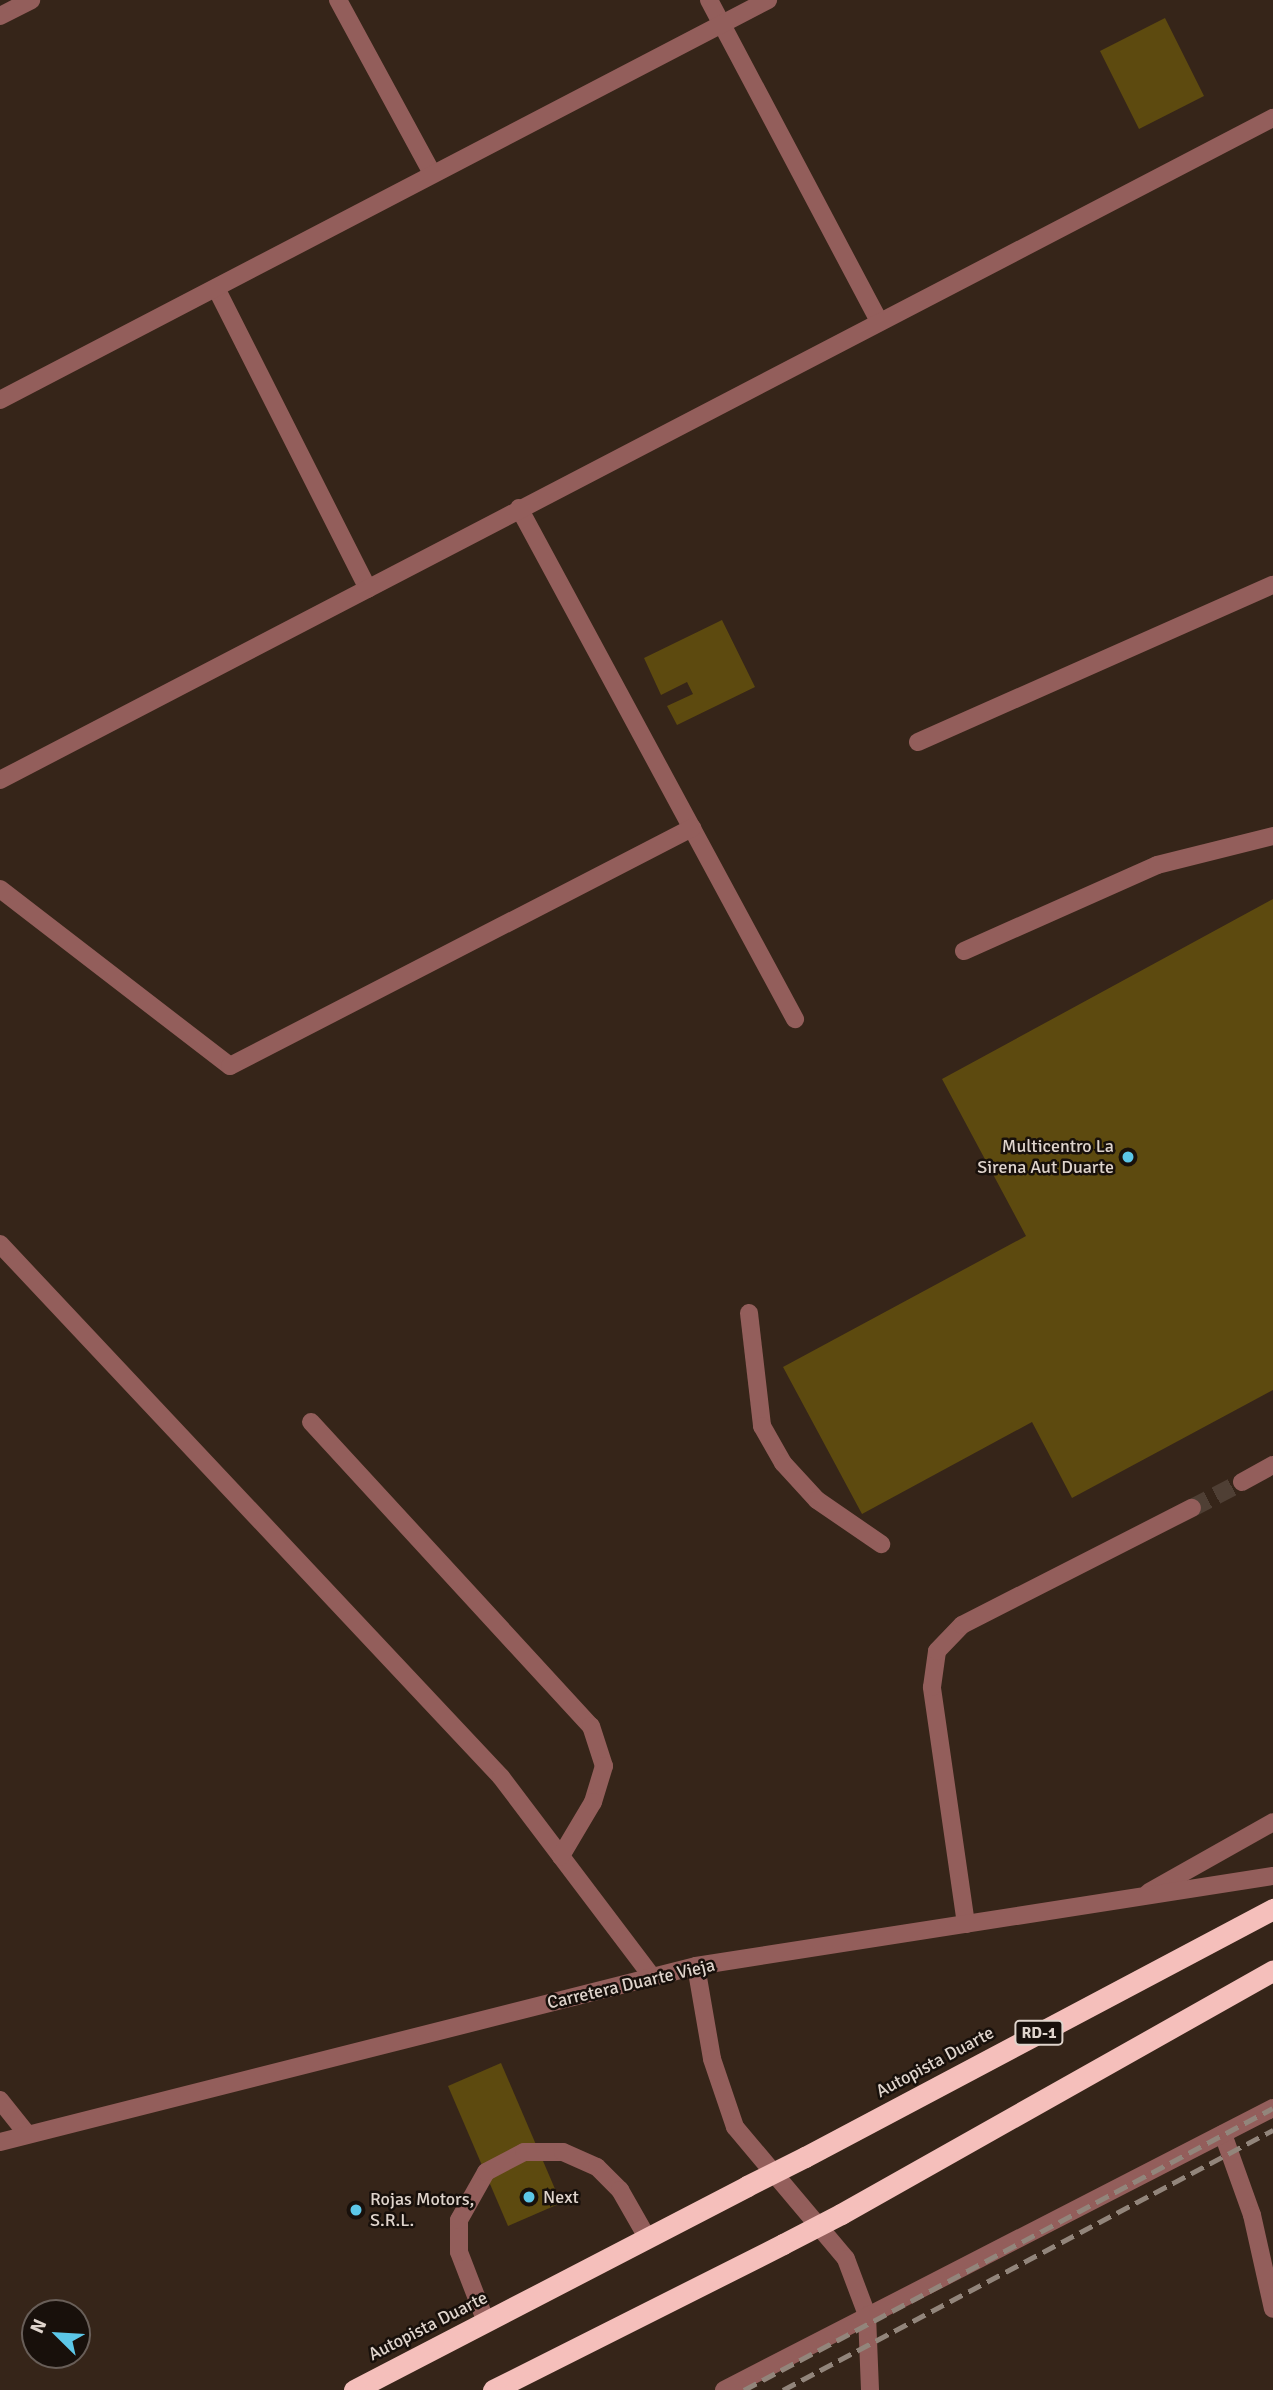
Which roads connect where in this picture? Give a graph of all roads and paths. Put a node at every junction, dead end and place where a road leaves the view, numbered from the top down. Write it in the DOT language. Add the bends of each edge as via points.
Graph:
graph roads {
  1 [pos="31,0"];
  2 [pos="338,0"];
  3 [pos="709,0"];
  4 [pos="768,0"];
  5 [pos="0,16"];
  6 [pos="723,26"];
  7 [pos="1273,118"];
  8 [pos="432,173"];
  9 [pos="216,288"];
  10 [pos="878,319"];
  11 [pos="0,400"];
  12 [pos="519,508"];
  13 [pos="1273,585"];
  14 [pos="368,589"];
  15 [pos="918,742"];
  16 [pos="0,780"];
  17 [pos="692,828"];
  18 [pos="1273,836"];
  19 [pos="0,889"];
  20 [pos="964,951"];
  21 [pos="795,1019"];
  22 [pos="0,1244"];
  23 [pos="749,1313"];
  24 [pos="311,1422"];
  25 [pos="1273,1465"];
  26 [pos="1242,1482"];
  27 [pos="1192,1508"];
  28 [pos="881,1544"];
  29 [pos="1273,1822"];
  30 [pos="561,1857"];
  31 [pos="1273,1876"];
  32 [pos="1140,1897"];
  33 [pos="1273,1909"];
  34 [pos="966,1924"];
  35 [pos="696,1966"];
  36 [pos="1273,1971"];
  37 [pos="652,1977"];
  38 [pos="0,2100"];
  39 [pos="1273,2108"];
  40 [pos="27,2134"];
  41 [pos="1223,2134"];
  42 [pos="0,2142"];
  43 [pos="648,2239"];
  44 [pos="1273,2309"];
  45 [pos="867,2315"];
  46 [pos="486,2322"];
  47 [pos="354,2390"];
  48 [pos="493,2390"];
  49 [pos="724,2390"];
  50 [pos="870,2390"];
  1 -- 5 [label="street"];
  2 -- 8 [label="street"];
  3 -- 6 [label="street"];
  4 -- 6 [label="street"];
  6 -- 8 [label="street"];
  6 -- 10 [label="street"];
  7 -- 10 [label="street"];
  8 -- 9 [label="street"];
  9 -- 11 [label="street"];
  9 -- 14 [label="street"];
  10 -- 12 [label="street"];
  12 -- 14 [label="street"];
  12 -- 17 [label="street"];
  13 -- 15 [label="street"];
  14 -- 16 [label="street"];
  17 -- 19 [label="street" via="230,1066"];
  17 -- 21 [label="street"];
  18 -- 20 [label="street" via="1157,865"];
  22 -- 30 [label="street" via="501,1777"];
  23 -- 28 [label="street" via="762,1426 783,1463 817,1500"];
  24 -- 30 [label="street" via="591,1726 604,1766 593,1802"];
  25 -- 26 [label="street"];
  27 -- 34 [label="street" via="962,1625 937,1651 932,1687"];
  29 -- 32 [label="street"];
  30 -- 37 [label="street"];
  31 -- 32 [label="street, Carretera Duarte Vieja"];
  32 -- 34 [label="street, Carretera Duarte Vieja"];
  33 -- 43 [label="highway, Autopista Duarte / RD-1, bridge"];
  34 -- 35 [label="street, Carretera Duarte Vieja"];
  35 -- 37 [label="street, Carretera Duarte Vieja"];
  35 -- 45 [label="street" via="712,2059 736,2127 846,2259"];
  36 -- 48 [label="highway, bridge" via="841,2214"];
  37 -- 40 [label="street, Carretera Duarte Vieja"];
  38 -- 40 [label="street"];
  39 -- 41 [label="street"];
  40 -- 42 [label="street, Carretera Duarte Vieja"];
  41 -- 44 [label="street" via="1252,2215"];
  41 -- 45 [label="street"];
  43 -- 46 [label="highway, Autopista Duarte / RD-1"];
  43 -- 46 [label="street" via="620,2190 597,2167 563,2152 524,2152 496,2167 474,2187 458,2220 459,2252"];
  45 -- 49 [label="street"];
  45 -- 50 [label="street"];
  46 -- 47 [label="highway, Autopista Duarte / RD-1"];
}
